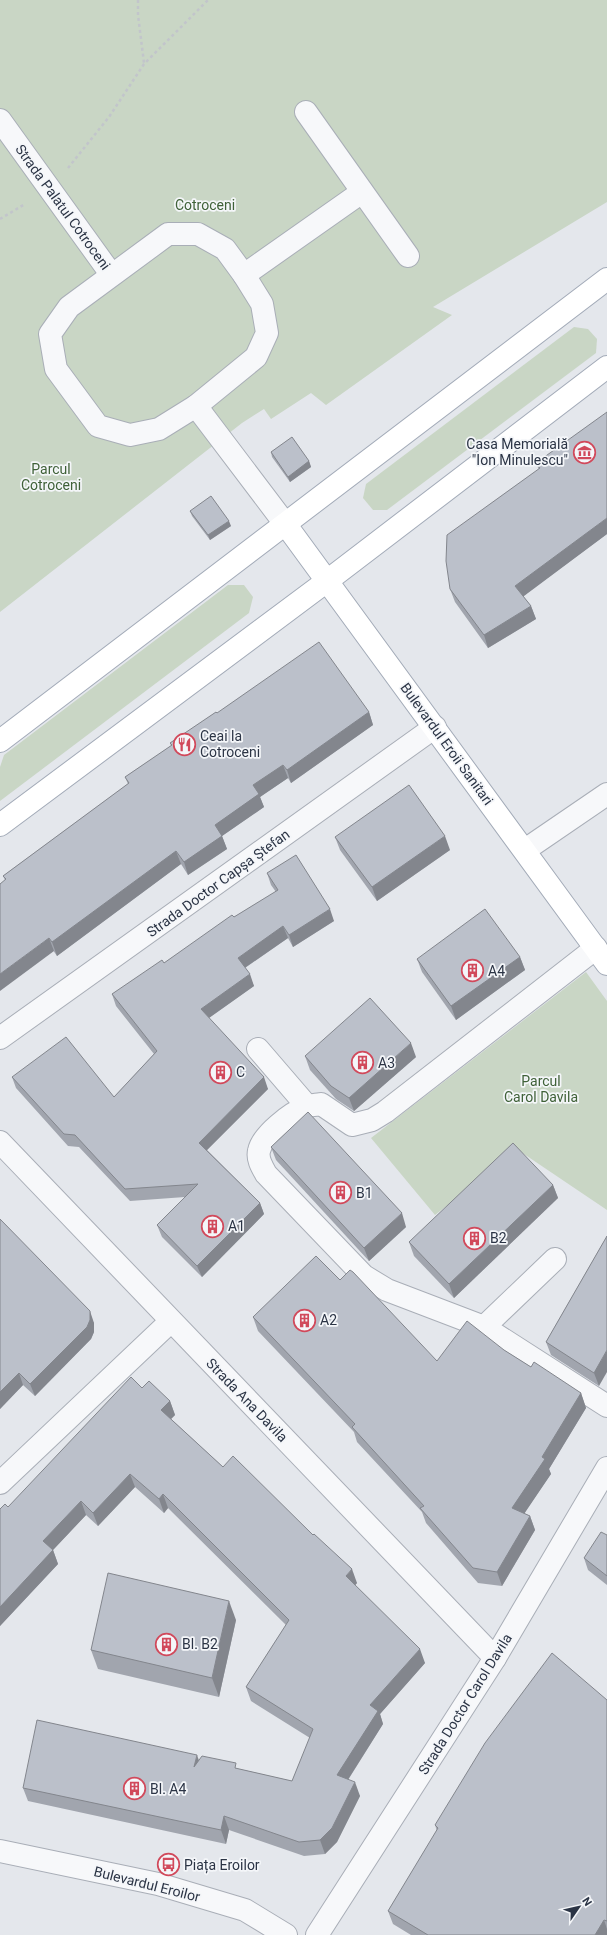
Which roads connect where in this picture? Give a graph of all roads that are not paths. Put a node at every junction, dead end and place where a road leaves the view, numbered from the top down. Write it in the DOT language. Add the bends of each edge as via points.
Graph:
graph roads {
  1 [pos="306,112"];
  2 [pos="0,120"];
  3 [pos="362,192"];
  4 [pos="408,256"];
  5 [pos="111,274"];
  6 [pos="244,274"];
  7 [pos="607,280"];
  8 [pos="607,367"];
  9 [pos="196,406"];
  10 [pos="286,525"];
  11 [pos="328,581"];
  12 [pos="435,727"];
  13 [pos="0,741"];
  14 [pos="607,794"];
  15 [pos="0,826"];
  16 [pos="525,850"];
  17 [pos="601,956"];
  18 [pos="0,1038"];
  19 [pos="258,1049"];
  20 [pos="307,1106"];
  21 [pos="0,1142"];
  22 [pos="555,1259"];
  23 [pos="171,1321"];
  24 [pos="484,1327"];
  25 [pos="607,1406"];
  26 [pos="607,1468"];
  27 [pos="0,1483"];
  28 [pos="495,1658"];
  29 [pos="0,1851"];
  30 [pos="286,1935"];
  31 [pos="317,1935"];
  1 -- 3 [label="street"];
  2 -- 5 [label="street, Strada Palatul Cotroceni"];
  3 -- 4 [label="street"];
  3 -- 6 [label="street"];
  5 -- 6 [label="street, Strada Palatul Cotroceni" via="168,234 198,234 225,249"];
  5 -- 9 [label="street, Strada Palatul Cotroceni" via="69,306 50,334 56,369 98,426 130,435 159,429"];
  6 -- 9 [label="street, Strada Palatul Cotroceni" via="262,304 267,333 256,357"];
  7 -- 10 [label="main road"];
  8 -- 11 [label="main road"];
  9 -- 10 [label="street"];
  10 -- 11 [label="main road, Bulevardul Eroii Sanitari"];
  10 -- 13 [label="main road"];
  11 -- 12 [label="main road, Bulevardul Eroii Sanitari"];
  11 -- 15 [label="main road"];
  12 -- 16 [label="main road, Bulevardul Eroii Sanitari"];
  12 -- 18 [label="street, Strada Doctor Capșa Ștefan"];
  14 -- 16 [label="street"];
  16 -- 17 [label="main road, Bulevardul Eroii Sanitari"];
  17 -- 20 [label="street" via="372,1120 352,1125 321,1104"];
  19 -- 20 [label="street"];
  20 -- 24 [label="street" via="292,1114 268,1135 259,1150 259,1162 266,1174 364,1276 387,1290"];
  21 -- 23 [label="street, Strada Ana Davila"];
  22 -- 24 [label="street"];
  23 -- 27 [label="street"];
  23 -- 28 [label="street, Strada Ana Davila"];
  24 -- 25 [label="street"];
  26 -- 28 [label="street, Strada Doctor Carol Davila"];
  28 -- 31 [label="street, Strada Doctor Carol Davila"];
  29 -- 30 [label="street, Bulevardul Eroilor" via="165,1886 244,1910"];
}
